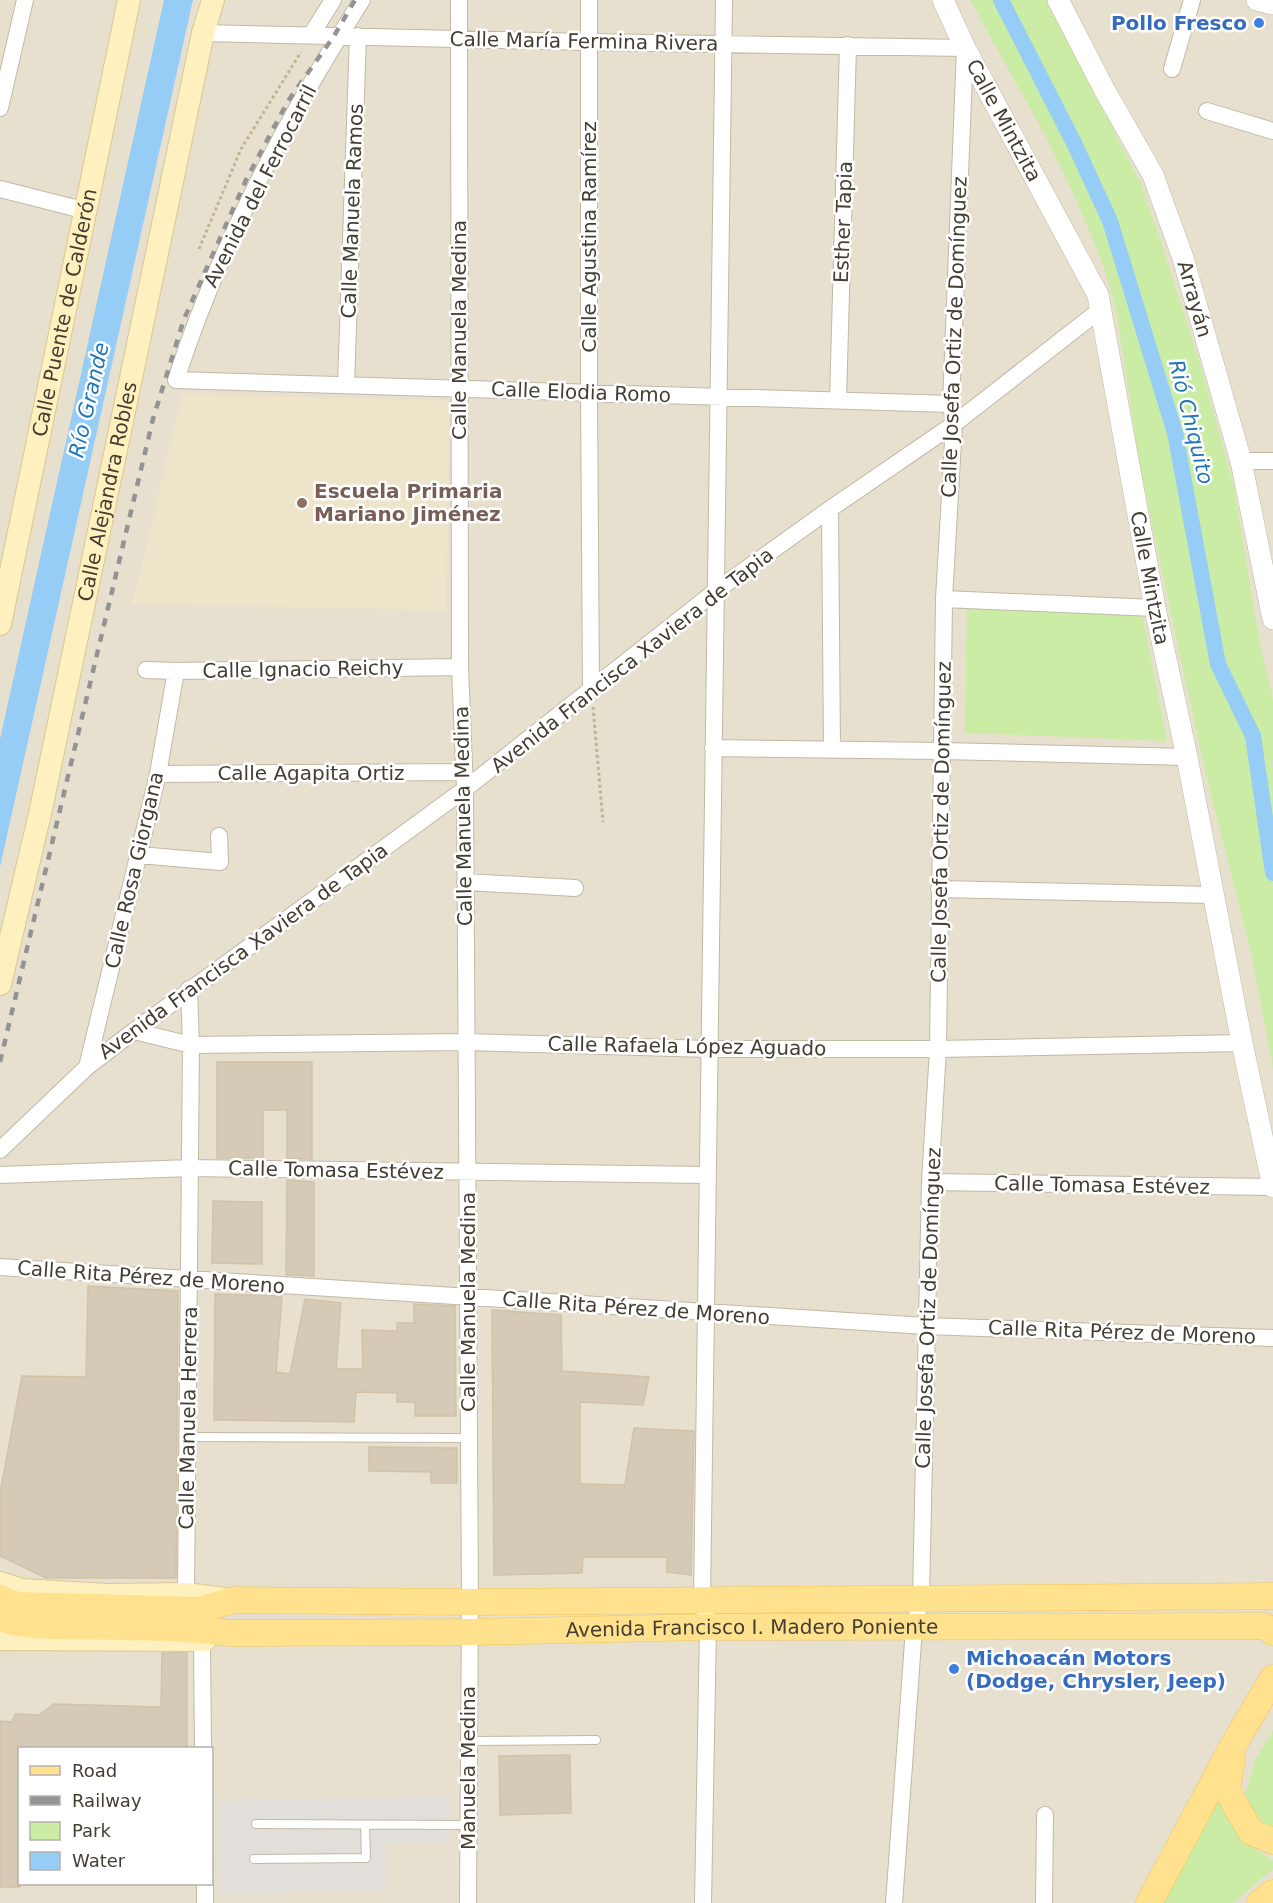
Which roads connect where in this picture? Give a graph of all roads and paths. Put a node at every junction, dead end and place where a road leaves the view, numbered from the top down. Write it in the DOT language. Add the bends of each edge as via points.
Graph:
graph roads {
  1 [pos="25,0"];
  2 [pos="129,0"];
  3 [pos="213,0"];
  4 [pos="333,0"];
  5 [pos="362,0"];
  6 [pos="459,0"];
  7 [pos="589,0"];
  8 [pos="724,0"];
  9 [pos="943,0"];
  10 [pos="1058,0"];
  11 [pos="1192,0"];
  12 [pos="1257,0"];
  13 [pos="1273,4"];
  14 [pos="203,33"];
  15 [pos="311,35"];
  16 [pos="339,36"];
  17 [pos="358,36"];
  18 [pos="458,38"];
  19 [pos="588,42"];
  20 [pos="724,44"];
  21 [pos="848,45"];
  22 [pos="965,48"];
  23 [pos="1172,69"];
  24 [pos="0,108"];
  25 [pos="1207,111"];
  26 [pos="1273,132"];
  27 [pos="0,189"];
  28 [pos="87,211"];
  29 [pos="199,249"];
  30 [pos="1100,310"];
  31 [pos="176,380"];
  32 [pos="346,385"];
  33 [pos="459,389"];
  34 [pos="589,393"];
  35 [pos="718,397"];
  36 [pos="838,400"];
  37 [pos="951,404"];
  38 [pos="954,424"];
  39 [pos="1241,461"];
  40 [pos="1273,461"];
  41 [pos="830,509"];
  42 [pos="717,591"];
  43 [pos="944,599"];
  44 [pos="1155,608"];
  45 [pos="1273,619"];
  46 [pos="0,624"];
  47 [pos="460,667"];
  48 [pos="146,670"];
  49 [pos="176,671"];
  50 [pos="591,690"];
  51 [pos="713,748"];
  52 [pos="832,750"];
  53 [pos="943,751"];
  54 [pos="1187,757"];
  55 [pos="464,772"];
  56 [pos="158,774"];
  57 [pos="465,789"];
  58 [pos="603,822"];
  59 [pos="219,836"];
  60 [pos="138,855"];
  61 [pos="465,882"];
  62 [pos="575,888"];
  63 [pos="939,889"];
  64 [pos="1214,895"];
  65 [pos="0,984"];
  66 [pos="189,989"];
  67 [pos="134,1030"];
  68 [pos="466,1042"];
  69 [pos="1242,1042"];
  70 [pos="191,1045"];
  71 [pos="709,1049"];
  72 [pos="938,1049"];
  73 [pos="87,1067"];
  74 [pos="0,1150"];
  75 [pos="190,1168"];
  76 [pos="467,1172"];
  77 [pos="0,1175"];
  78 [pos="707,1175"];
  79 [pos="930,1182"];
  80 [pos="1273,1187"];
  81 [pos="0,1267"];
  82 [pos="189,1280"];
  83 [pos="468,1297"];
  84 [pos="705,1313"];
  85 [pos="926,1326"];
  86 [pos="1273,1338"];
  87 [pos="188,1437"];
  88 [pos="468,1438"];
  89 [pos="0,1582"];
  90 [pos="186,1594"];
  91 [pos="1273,1596"];
  92 [pos="921,1597"];
  93 [pos="0,1598"];
  94 [pos="233,1600"];
  95 [pos="702,1600"];
  96 [pos="470,1602"];
  97 [pos="66,1617"];
  98 [pos="0,1618"];
  99 [pos="708,1627"];
  100 [pos="914,1628"];
  101 [pos="468,1632"];
  102 [pos="1273,1632"];
  103 [pos="228,1633"];
  104 [pos="0,1639"];
  105 [pos="202,1641"];
  106 [pos="1273,1678"];
  107 [pos="596,1740"];
  108 [pos="468,1741"];
  109 [pos="1234,1744"];
  110 [pos="203,1747"];
  111 [pos="1045,1815"];
  112 [pos="256,1824"];
  113 [pos="365,1825"];
  114 [pos="468,1825"];
  115 [pos="1273,1841"];
  116 [pos="254,1859"];
  117 [pos="205,1885"];
  118 [pos="1273,1893"];
  119 [pos="205,1903"];
  120 [pos="468,1903"];
  121 [pos="703,1903"];
  122 [pos="894,1903"];
  123 [pos="1044,1903"];
  124 [pos="1149,1903"];
  125 [pos="1260,1903"];
  1 -- 24 [label="street"];
  2 -- 28 [label="main road, Calle Puente de Calderón"];
  3 -- 14 [label="main road, Calle Alejandra Robles"];
  4 -- 15 [label="street"];
  5 -- 16 [label="street, Avenida del Ferrocarril"];
  6 -- 18 [label="street, Calle Manuela Medina"];
  7 -- 19 [label="street, Calle Agustina Ramírez"];
  8 -- 20 [label="street"];
  9 -- 22 [label="street, Calle Mintzita"];
  10 -- 39 [label="street, Arrayán" via="1153,175 1183,258"];
  11 -- 23 [label="street"];
  12 -- 13 [label="street"];
  14 -- 15 [label="street, Calle María Fermina Rivera"];
  14 -- 65 [label="main road, Calle Alejandra Robles" via="41,809"];
  15 -- 16 [label="street, Calle María Fermina Rivera"];
  15 -- 29 [label="path" via="241,149"];
  16 -- 17 [label="street, Calle María Fermina Rivera"];
  16 -- 31 [label="street, Avenida del Ferrocarril" via="288,124 210,284"];
  17 -- 18 [label="street, Calle María Fermina Rivera"];
  17 -- 32 [label="street, Calle Manuela Ramos"];
  18 -- 19 [label="street, Calle María Fermina Rivera"];
  18 -- 33 [label="street, Calle Manuela Medina"];
  19 -- 20 [label="street, Calle María Fermina Rivera"];
  19 -- 34 [label="street, Calle Agustina Ramírez"];
  20 -- 21 [label="street, Calle María Fermina Rivera"];
  20 -- 35 [label="street"];
  21 -- 22 [label="street, Calle María Fermina Rivera"];
  21 -- 36 [label="street, Esther Tapia"];
  22 -- 30 [label="street, Calle Mintzita" via="1098,295"];
  22 -- 37 [label="street, Calle Josefa Ortiz de Domínguez"];
  25 -- 26 [label="street"];
  27 -- 28 [label="street"];
  28 -- 46 [label="main road, Calle Puente de Calderón"];
  30 -- 38 [label="street, Avenida Francisca Xaviera de Tapia"];
  30 -- 44 [label="street, Calle Mintzita"];
  31 -- 32 [label="street, Calle Elodia Romo"];
  32 -- 33 [label="street, Calle Elodia Romo"];
  33 -- 34 [label="street, Calle Elodia Romo"];
  33 -- 47 [label="street, Calle Manuela Medina"];
  34 -- 35 [label="street, Calle Elodia Romo"];
  34 -- 50 [label="street, Calle Agustina Ramírez"];
  35 -- 36 [label="street, Calle Elodia Romo"];
  35 -- 42 [label="street"];
  36 -- 37 [label="street, Calle Elodia Romo"];
  37 -- 38 [label="street, Calle Josefa Ortiz de Domínguez"];
  38 -- 41 [label="street, Avenida Francisca Xaviera de Tapia"];
  38 -- 43 [label="street, Calle Josefa Ortiz de Domínguez"];
  39 -- 40 [label="street"];
  39 -- 45 [label="street, Arrayán"];
  41 -- 42 [label="street, Avenida Francisca Xaviera de Tapia"];
  41 -- 52 [label="street"];
  42 -- 50 [label="street, Avenida Francisca Xaviera de Tapia"];
  42 -- 51 [label="street"];
  43 -- 44 [label="street"];
  43 -- 53 [label="street, Calle Josefa Ortiz de Domínguez"];
  44 -- 54 [label="street, Calle Mintzita"];
  47 -- 49 [label="street, Calle Ignacio Reichy"];
  47 -- 55 [label="street, Calle Manuela Medina"];
  48 -- 49 [label="street, Calle Ignacio Reichy"];
  49 -- 56 [label="street, Calle Rosa Giorgana"];
  50 -- 57 [label="street, Avenida Francisca Xaviera de Tapia"];
  50 -- 58 [label="path"];
  51 -- 52 [label="street"];
  51 -- 71 [label="street"];
  52 -- 53 [label="street"];
  53 -- 54 [label="street"];
  53 -- 63 [label="street, Calle Josefa Ortiz de Domínguez"];
  54 -- 64 [label="street, Calle Mintzita"];
  55 -- 56 [label="street, Calle Agapita Ortiz"];
  55 -- 57 [label="street, Calle Manuela Medina"];
  56 -- 60 [label="street, Calle Rosa Giorgana"];
  57 -- 61 [label="street, Calle Manuela Medina"];
  57 -- 66 [label="street, Avenida Francisca Xaviera de Tapia"];
  59 -- 60 [label="street" via="220,862"];
  60 -- 73 [label="street, Calle Rosa Giorgana"];
  61 -- 62 [label="street"];
  61 -- 68 [label="street, Calle Manuela Medina"];
  63 -- 64 [label="street"];
  63 -- 72 [label="street, Calle Josefa Ortiz de Domínguez"];
  64 -- 69 [label="street, Calle Mintzita"];
  66 -- 67 [label="street, Avenida Francisca Xaviera de Tapia"];
  66 -- 70 [label="street, Calle Manuela Herrera"];
  67 -- 70 [label="street, Calle Rafaela López Aguado"];
  67 -- 73 [label="street, Avenida Francisca Xaviera de Tapia"];
  68 -- 70 [label="street, Calle Rafaela López Aguado"];
  68 -- 71 [label="street, Calle Rafaela López Aguado"];
  68 -- 76 [label="street, Calle Manuela Medina"];
  69 -- 72 [label="street, Calle Rafaela López Aguado"];
  69 -- 80 [label="street, Calle Mintzita"];
  70 -- 75 [label="street, Calle Manuela Herrera"];
  71 -- 72 [label="street, Calle Rafaela López Aguado"];
  71 -- 78 [label="street"];
  72 -- 79 [label="street, Calle Josefa Ortiz de Domínguez"];
  73 -- 74 [label="street, Avenida Francisca Xaviera de Tapia"];
  75 -- 76 [label="street, Calle Tomasa Estévez"];
  75 -- 77 [label="street, Calle Tomasa Estévez"];
  75 -- 82 [label="street, Calle Manuela Herrera"];
  76 -- 78 [label="street, Calle Tomasa Estévez"];
  76 -- 83 [label="street, Calle Manuela Medina"];
  78 -- 84 [label="street"];
  79 -- 80 [label="street, Calle Tomasa Estévez"];
  79 -- 85 [label="street, Calle Josefa Ortiz de Domínguez"];
  81 -- 82 [label="street, Calle Rita Pérez de Moreno"];
  82 -- 83 [label="street, Calle Rita Pérez de Moreno"];
  82 -- 87 [label="street, Calle Manuela Herrera"];
  83 -- 84 [label="street, Calle Rita Pérez de Moreno"];
  83 -- 88 [label="street, Calle Manuela Medina"];
  84 -- 85 [label="street, Calle Rita Pérez de Moreno"];
  84 -- 95 [label="street"];
  85 -- 86 [label="street, Calle Rita Pérez de Moreno"];
  85 -- 92 [label="street, Calle Josefa Ortiz de Domínguez"];
  87 -- 88 [label="lane"];
  87 -- 90 [label="street, Calle Manuela Herrera"];
  88 -- 96 [label="street, Calle Manuela Medina"];
  89 -- 90 [label="main road, Avenida Francisco I. Madero Poniente" via="22,1590"];
  90 -- 94 [label="main road, Avenida Francisco I. Madero Poniente"];
  91 -- 92 [label="main road, Avenida Francisco I. Madero Poniente"];
  92 -- 95 [label="main road, Avenida Francisco I. Madero Poniente"];
  92 -- 100 [label="street, Calle Josefa Ortiz de Domínguez"];
  93 -- 97 [label="main road, Avenida Francisco I. Madero Poniente"];
  94 -- 96 [label="main road, Avenida Francisco I. Madero Poniente"];
  94 -- 97 [label="main road, Avenida Francisco I. Madero Poniente" via="199,1610"];
  95 -- 96 [label="main road, Avenida Francisco I. Madero Poniente"];
  95 -- 99 [label="street"];
  96 -- 101 [label="street, Calle Manuela Medina"];
  97 -- 98 [label="main road, Avenida Francisco I. Madero Poniente" via="10,1622"];
  97 -- 103 [label="main road, Avenida Francisco I. Madero Poniente"];
  99 -- 100 [label="main road, Avenida Francisco I. Madero Poniente"];
  99 -- 101 [label="main road, Avenida Francisco I. Madero Poniente"];
  99 -- 121 [label="street"];
  100 -- 102 [label="main road, Avenida Francisco I. Madero Poniente" via="1264,1626"];
  100 -- 122 [label="street, Calle Josefa Ortiz de Domínguez"];
  101 -- 103 [label="main road, Avenida Francisco I. Madero Poniente"];
  101 -- 108 [label="street, Manuela Medina"];
  103 -- 105 [label="main road, Avenida Francisco I. Madero Poniente"];
  104 -- 105 [label="main road, Avenida Francisco I. Madero Poniente"];
  105 -- 110 [label="street"];
  106 -- 109 [label="main road"];
  107 -- 108 [label="lane"];
  108 -- 114 [label="street, Manuela Medina"];
  109 -- 115 [label="main road" via="1227,1791 1251,1832"];
  109 -- 124 [label="main road"];
  111 -- 123 [label="street"];
  112 -- 113 [label="lane"];
  113 -- 114 [label="lane"];
  113 -- 116 [label="lane" via="366,1858"];
  114 -- 120 [label="street, Manuela Medina"];
  117 -- 119 [label="street"];
  118 -- 125 [label="main road"];
}
